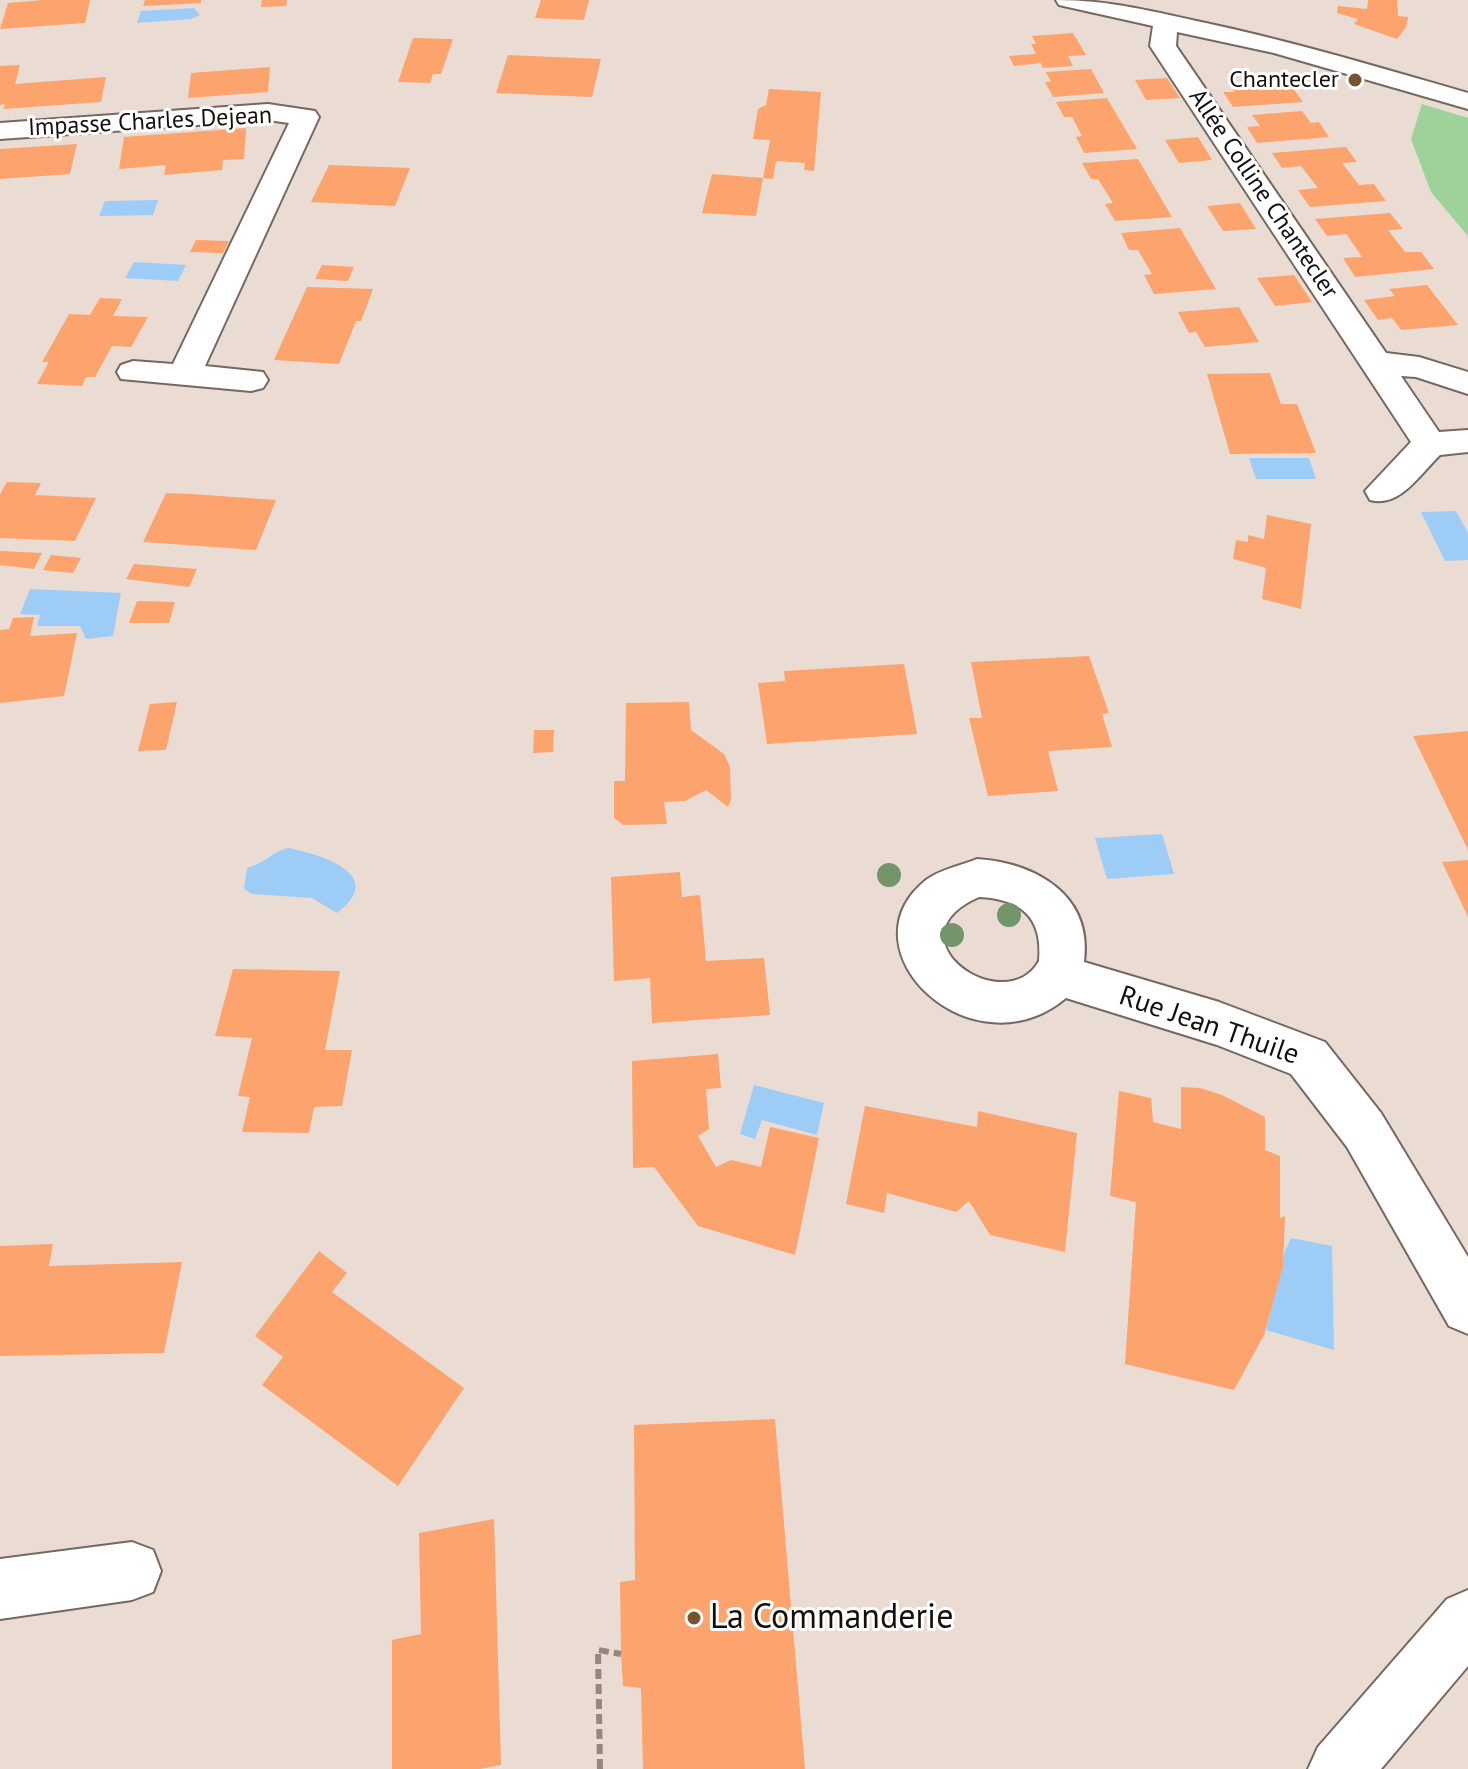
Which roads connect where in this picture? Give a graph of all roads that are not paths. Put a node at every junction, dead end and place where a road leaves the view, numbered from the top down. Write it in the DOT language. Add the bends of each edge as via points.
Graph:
graph roads {
  1 [pos="1068,0"];
  2 [pos="1166,20"];
  3 [pos="1468,101"];
  4 [pos="0,131"];
  5 [pos="1377,363"];
  6 [pos="133,372"];
  7 [pos="185,374"];
  8 [pos="251,380"];
  9 [pos="1468,383"];
  10 [pos="1468,441"];
  11 [pos="1430,444"];
  12 [pos="1383,491"];
  13 [pos="1057,975"];
  14 [pos="1468,1307"];
  15 [pos="132,1571"];
  16 [pos="0,1589"];
  17 [pos="1468,1620"];
  18 [pos="1340,1769"];
  1 -- 2 [label="street"];
  2 -- 3 [label="street"];
  2 -- 5 [label="street, Allée Colline Chantecler" via="1163,46"];
  4 -- 7 [label="street, Impasse Charles Dejean" via="268,112 305,117"];
  5 -- 9 [label="street" via="1419,367"];
  5 -- 11 [label="street, Allée Colline Chantecler"];
  6 -- 7 [label="street"];
  7 -- 8 [label="street"];
  10 -- 11 [label="street"];
  11 -- 12 [label="street"];
  13 -- 14 [label="street, Rue Jean Thuile" via="1219,1024 1308,1058 1364,1130"];
  15 -- 16 [label="street"];
  17 -- 18 [label="street"];
}
